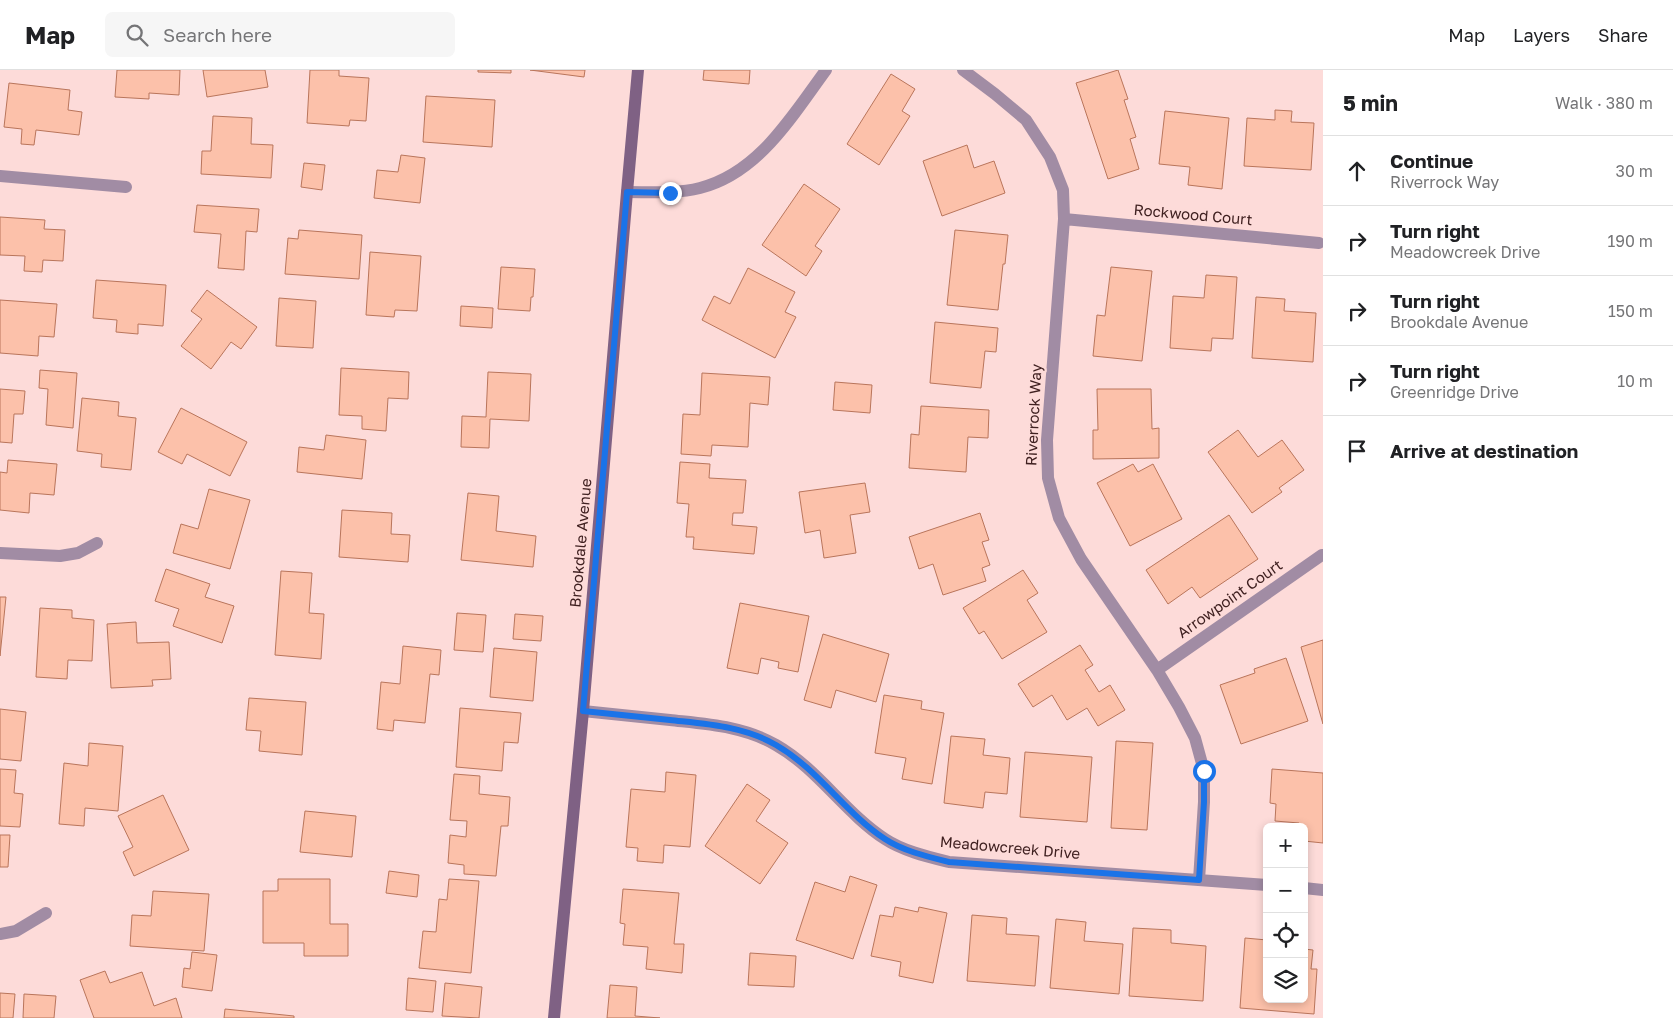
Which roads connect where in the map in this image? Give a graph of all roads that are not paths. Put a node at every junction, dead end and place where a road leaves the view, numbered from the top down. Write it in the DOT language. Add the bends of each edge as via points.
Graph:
graph roads {
  1 [pos="638,70"];
  2 [pos="826,70"];
  3 [pos="963,70"];
  4 [pos="0,176"];
  5 [pos="126,188"];
  6 [pos="627,192"];
  7 [pos="1064,219"];
  8 [pos="1319,243"];
  9 [pos="98,543"];
  10 [pos="0,553"];
  11 [pos="1322,555"];
  12 [pos="1157,670"];
  13 [pos="583,711"];
  14 [pos="1199,880"];
  15 [pos="1263,885"];
  16 [pos="1308,888"];
  17 [pos="1323,890"];
  18 [pos="46,912"];
  19 [pos="0,934"];
  20 [pos="554,1018"];
  1 -- 6 [label="street, Brookdale Avenue"];
  2 -- 6 [label="street" via="776,138 732,175 700,188 670,193"];
  3 -- 7 [label="street, Riverrock Way" via="1026,120 1050,157 1062,190"];
  4 -- 5 [label="street"];
  6 -- 13 [label="street, Brookdale Avenue"];
  7 -- 8 [label="street, Rockwood Court"];
  7 -- 12 [label="street, Riverrock Way" via="1047,440 1048,478 1059,518 1081,559"];
  9 -- 10 [label="street" via="60,556"];
  11 -- 12 [label="street, Arrowpoint Court"];
  12 -- 14 [label="street, Riverrock Way" via="1195,738 1204,771"];
  13 -- 14 [label="street, Meadowcreek Drive" via="708,724 751,733 804,765 862,822 886,840 949,862"];
  13 -- 20 [label="street, Brookdale Avenue"];
  14 -- 15 [label="street, Meadowcreek Drive"];
  16 -- 17 [label="street"];
  18 -- 19 [label="street" via="16,931"];
}
